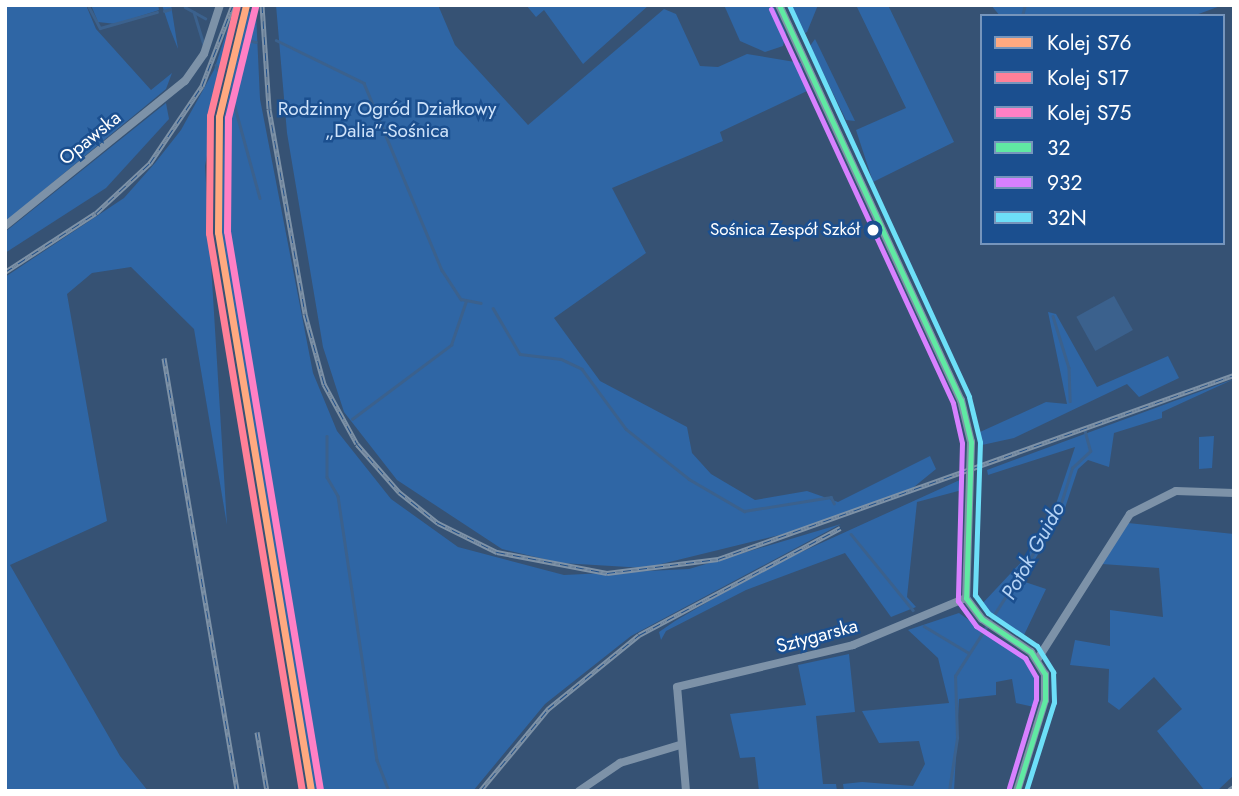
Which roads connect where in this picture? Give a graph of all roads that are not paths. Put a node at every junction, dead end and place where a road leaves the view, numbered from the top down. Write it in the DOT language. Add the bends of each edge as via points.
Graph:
graph roads {
  1 [pos="220,5"];
  2 [pos="779,5"];
  3 [pos="5,226"];
  4 [pos="1234,493"];
  5 [pos="966,598"];
  6 [pos="1037,660"];
  7 [pos="680,745"];
  8 [pos="579,791"];
  9 [pos="686,791"];
  10 [pos="1017,791"];
  1 -- 3 [label="street, Opawska" via="193,73"];
  2 -- 5 [label="street" via="964,410 971,451"];
  4 -- 6 [label="street" via="1176,491 1130,514"];
  5 -- 6 [label="street" via="982,619"];
  5 -- 7 [label="street, Sztygarska" via="852,645 682,684 674,692"];
  6 -- 10 [label="street" via="1045,700"];
  7 -- 8 [label="street" via="620,763"];
  7 -- 9 [label="street"];
}
